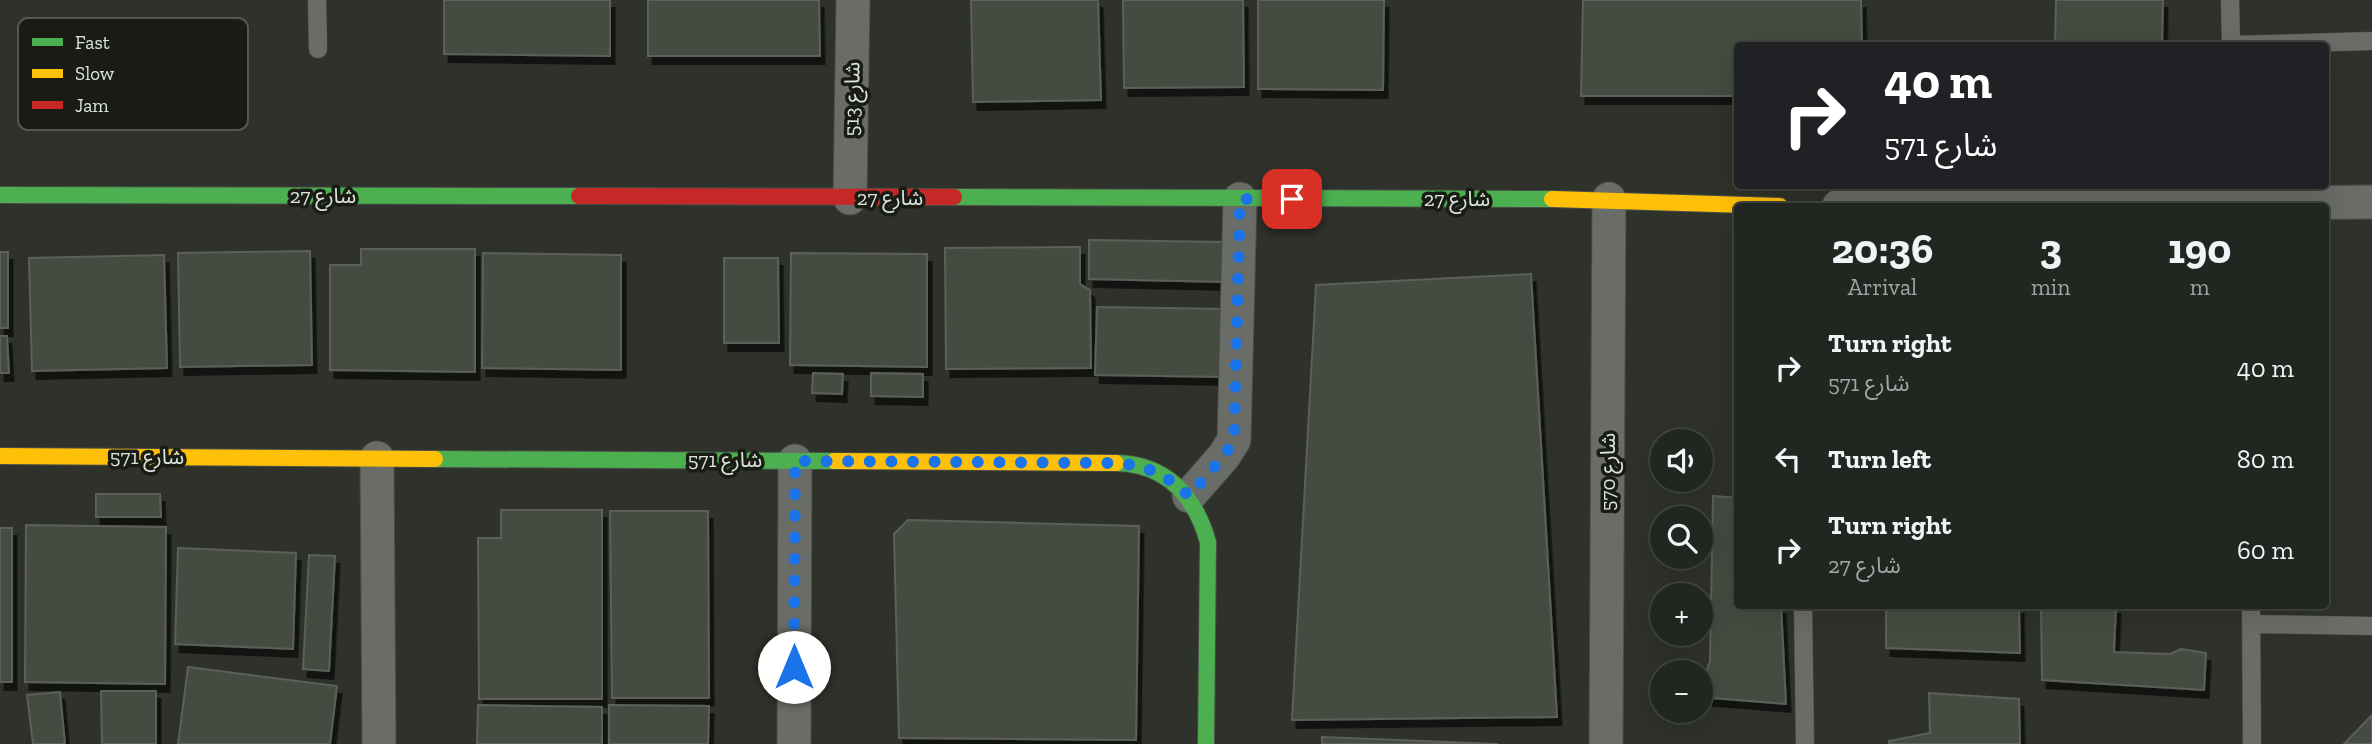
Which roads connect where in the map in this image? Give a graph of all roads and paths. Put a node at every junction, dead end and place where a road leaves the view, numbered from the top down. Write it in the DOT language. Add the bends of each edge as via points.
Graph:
graph roads {
  1 [pos="317,0"];
  2 [pos="853,0"];
  3 [pos="2230,0"];
  4 [pos="2372,41"];
  5 [pos="2231,42"];
  6 [pos="2329,42"];
  7 [pos="318,50"];
  8 [pos="0,195"];
  9 [pos="850,198"];
  10 [pos="1240,199"];
  11 [pos="2242,199"];
  12 [pos="1609,200"];
  13 [pos="2372,202"];
  14 [pos="2012,203"];
  15 [pos="1734,204"];
  16 [pos="0,456"];
  17 [pos="377,458"];
  18 [pos="795,461"];
  19 [pos="1189,496"];
  20 [pos="1803,609"];
  21 [pos="2251,609"];
  22 [pos="2251,624"];
  23 [pos="2372,626"];
  24 [pos="379,744"];
  25 [pos="794,744"];
  26 [pos="1206,744"];
  27 [pos="1606,744"];
  28 [pos="1805,744"];
  29 [pos="2252,744"];
  1 -- 7 [label="lane"];
  2 -- 9 [label="street, شارع 513"];
  3 -- 5 [label="lane"];
  4 -- 6 [label="lane"];
  8 -- 9 [label="street, شارع 27"];
  9 -- 10 [label="street, شارع 27"];
  10 -- 12 [label="street, شارع 27"];
  10 -- 19 [label="street" via="1234,440"];
  11 -- 13 [label="street"];
  11 -- 14 [label="street"];
  12 -- 15 [label="street, شارع 27"];
  12 -- 27 [label="street, شارع 570"];
  16 -- 17 [label="street, شارع 571"];
  17 -- 18 [label="street, شارع 571"];
  17 -- 24 [label="street"];
  18 -- 19 [label="street, شارع 571" via="1121,463 1170,478"];
  18 -- 25 [label="street"];
  19 -- 26 [label="street, شارع 571" via="1202,517 1208,542"];
  20 -- 28 [label="lane"];
  21 -- 22 [label="lane"];
  22 -- 23 [label="lane"];
  22 -- 29 [label="lane"];
}
